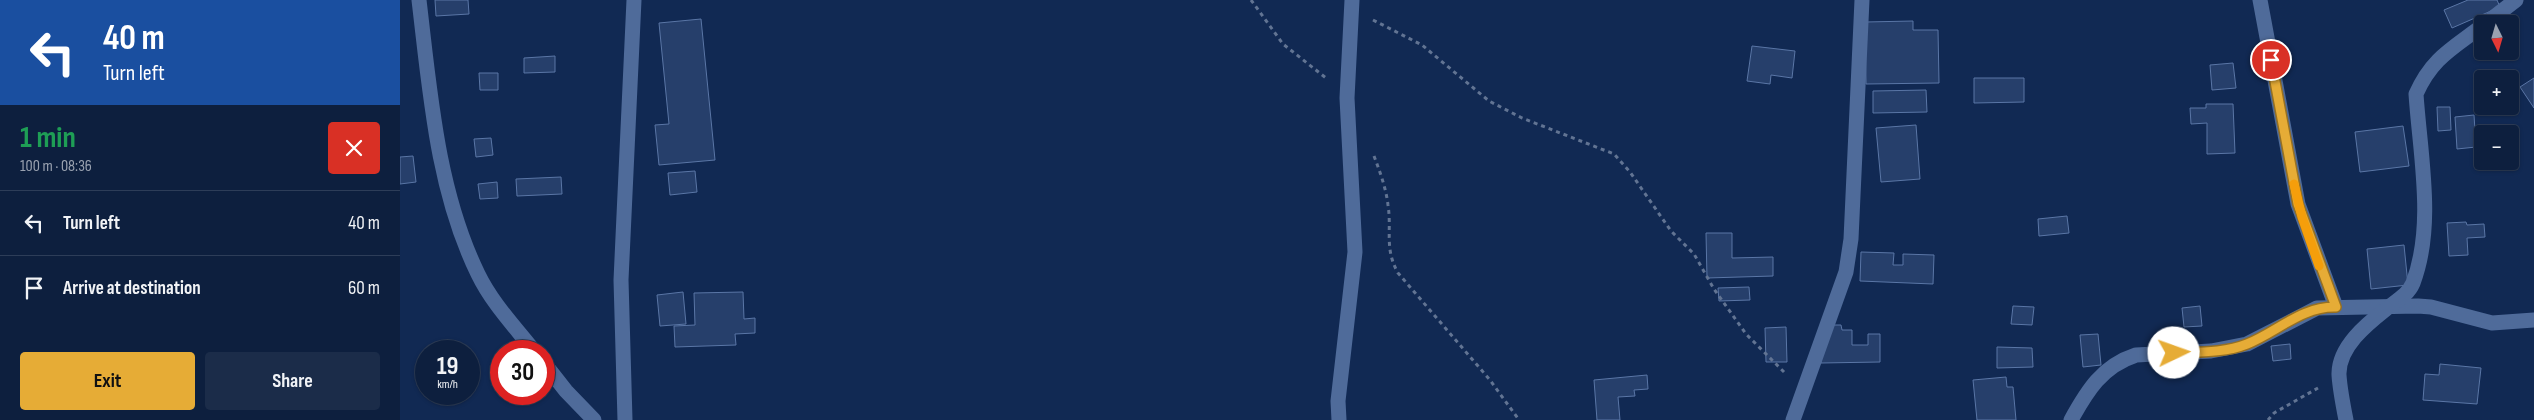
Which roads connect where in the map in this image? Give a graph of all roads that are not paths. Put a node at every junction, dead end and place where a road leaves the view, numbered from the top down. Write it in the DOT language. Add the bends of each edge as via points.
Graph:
graph roads {
  1 [pos="419,0"];
  2 [pos="634,0"];
  3 [pos="1862,0"];
  4 [pos="2260,0"];
  5 [pos="2516,0"];
  6 [pos="1352,5"];
  7 [pos="2497,15"];
  8 [pos="2474,33"];
  9 [pos="2336,307"];
  10 [pos="2389,307"];
  11 [pos="2534,320"];
  12 [pos="525,340"];
  13 [pos="555,377"];
  14 [pos="594,420"];
  15 [pos="625,420"];
  16 [pos="1339,420"];
  17 [pos="1793,420"];
  18 [pos="2071,420"];
  19 [pos="2346,420"];
  1 -- 12 [label="street" via="432,113 454,213 478,274 492,298"];
  2 -- 15 [label="street" via="621,280"];
  3 -- 17 [label="street" via="1851,239 1846,272"];
  4 -- 9 [label="street" via="2298,204"];
  5 -- 7 [label="street"];
  6 -- 16 [label="street" via="1347,98 1355,252 1338,401"];
  8 -- 10 [label="street" via="2433,64 2416,94 2424,217 2412,284 2406,294"];
  9 -- 10 [label="street"];
  9 -- 18 [label="street" via="2318,308 2235,347 2127,358 2088,389"];
  10 -- 11 [label="street" via="2431,306 2492,323"];
  10 -- 19 [label="street" via="2364,326 2351,343 2339,373"];
  13 -- 14 [label="street"];
}
